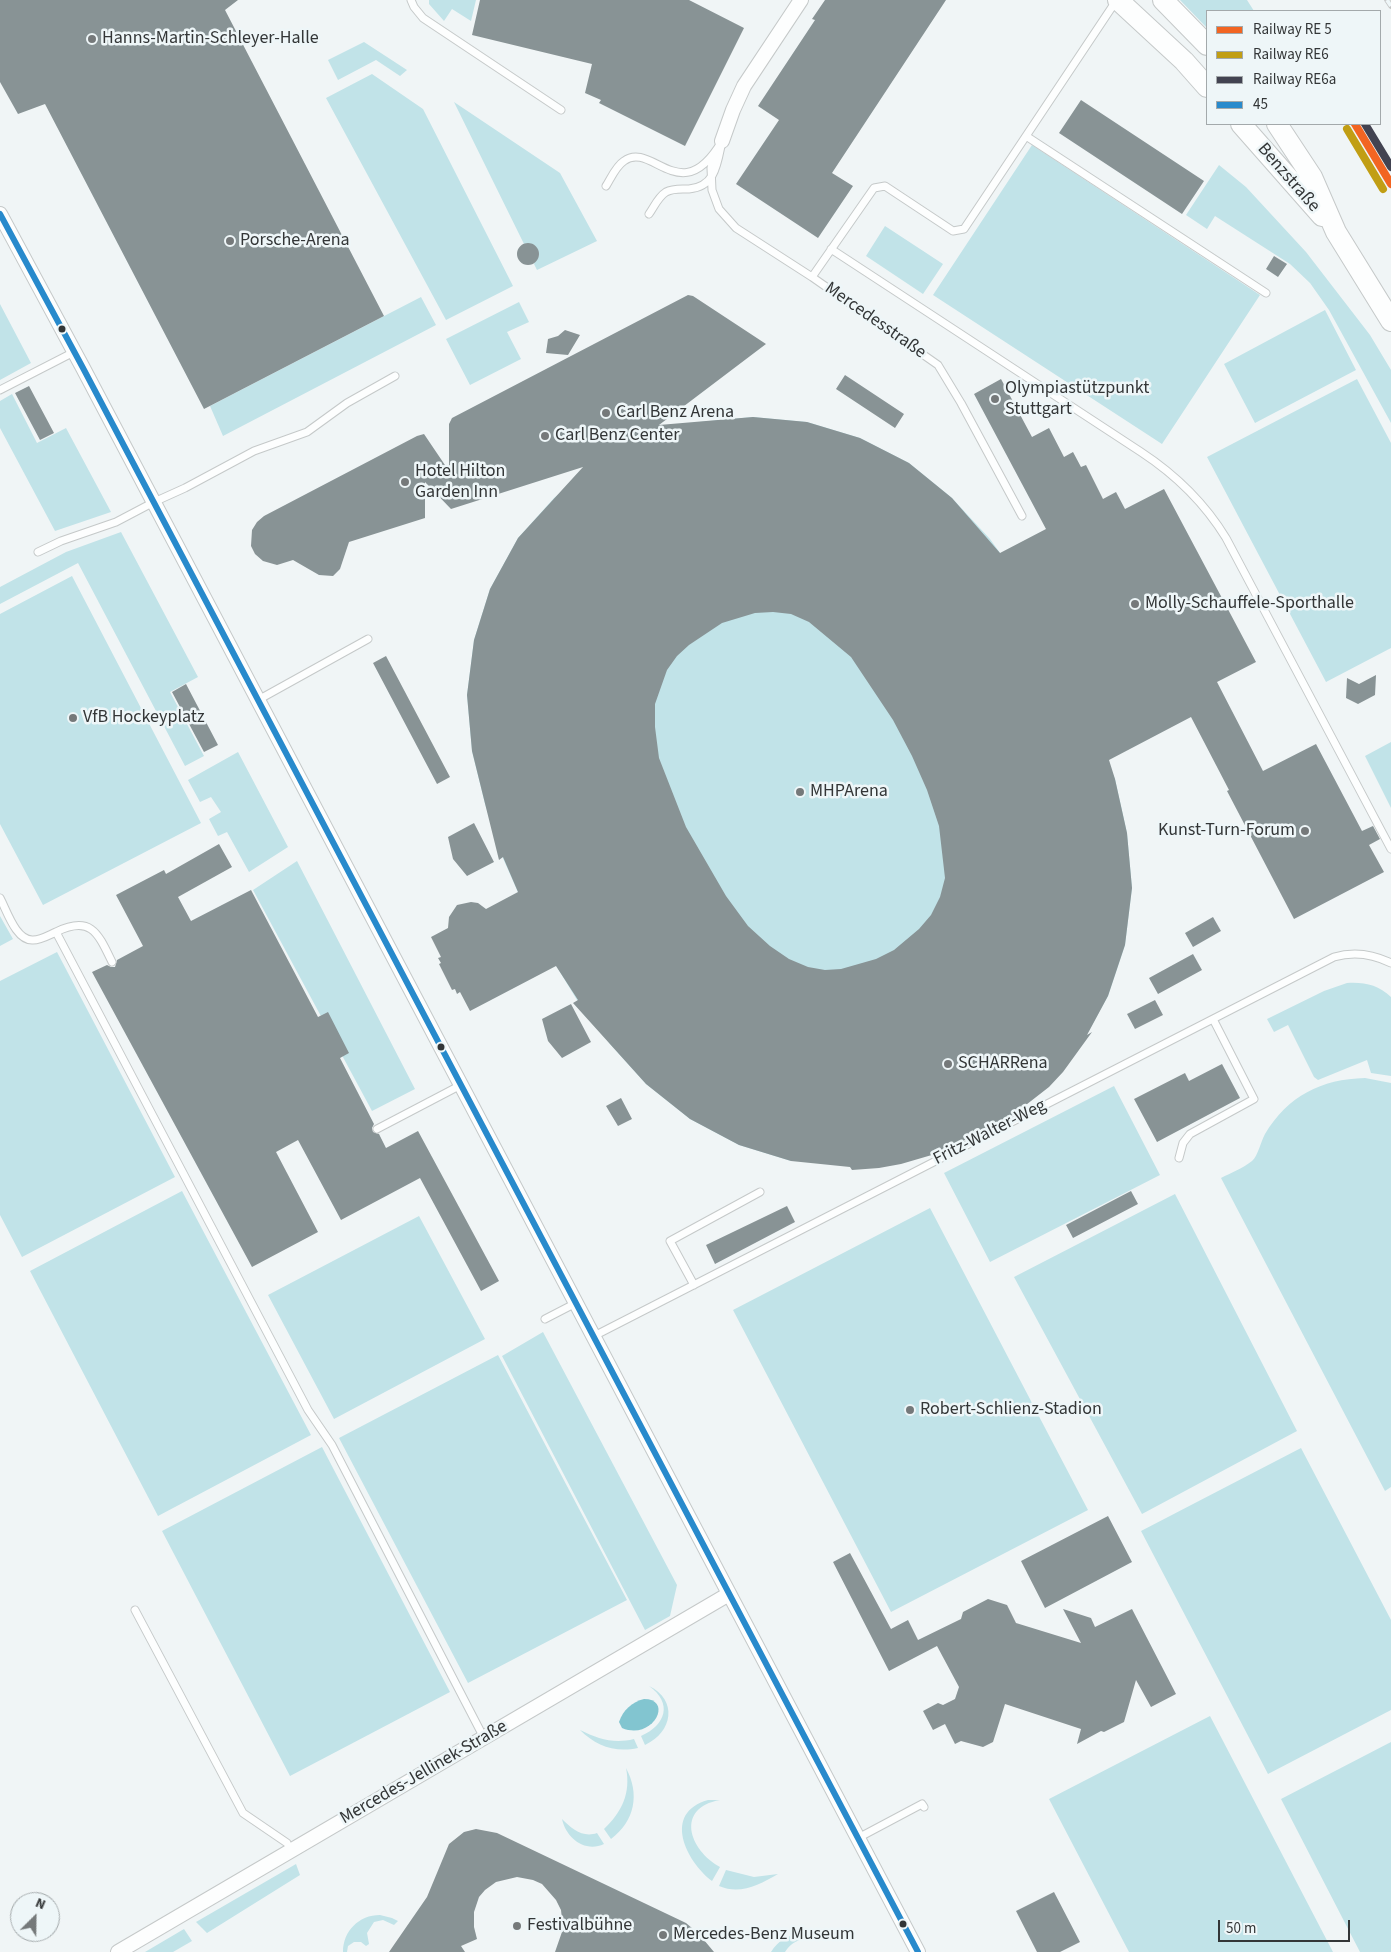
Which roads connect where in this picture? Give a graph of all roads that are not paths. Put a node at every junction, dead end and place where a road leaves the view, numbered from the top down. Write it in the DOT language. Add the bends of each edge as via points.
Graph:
graph roads {
  1 [pos="411,0"];
  2 [pos="801,0"];
  3 [pos="1117,0"];
  4 [pos="1163,0"];
  5 [pos="1206,44"];
  6 [pos="1206,86"];
  7 [pos="561,110"];
  8 [pos="1242,125"];
  9 [pos="1278,125"];
  10 [pos="1026,136"];
  11 [pos="722,141"];
  12 [pos="714,154"];
  13 [pos="711,179"];
  14 [pos="606,186"];
  15 [pos="0,214"];
  16 [pos="649,214"];
  17 [pos="1336,232"];
  18 [pos="832,249"];
  19 [pos="812,277"];
  20 [pos="1266,293"];
  21 [pos="1391,321"];
  22 [pos="74,352"];
  23 [pos="395,376"];
  24 [pos="0,390"];
  25 [pos="154,502"];
  26 [pos="1022,516"];
  27 [pos="38,552"];
  28 [pos="368,640"];
  29 [pos="258,700"];
  30 [pos="1391,849"];
  31 [pos="0,898"];
  32 [pos="56,932"];
  33 [pos="112,962"];
  34 [pos="1391,963"];
  35 [pos="1213,1019"];
  36 [pos="461,1085"];
  37 [pos="376,1129"];
  38 [pos="1178,1158"];
  39 [pos="760,1192"];
  40 [pos="694,1285"];
  41 [pos="576,1303"];
  42 [pos="545,1319"];
  43 [pos="594,1336"];
  44 [pos="730,1594"];
  45 [pos="135,1610"];
  46 [pos="484,1738"];
  47 [pos="924,1807"];
  48 [pos="858,1838"];
  49 [pos="291,1851"];
  50 [pos="118,1952"];
  51 [pos="918,1952"];
  1 -- 7 [label="lane" via="423,18"];
  2 -- 11 [label="street" via="744,86"];
  3 -- 6 [label="main road" via="1184,61"];
  3 -- 10 [label="lane"];
  4 -- 5 [label="main road"];
  8 -- 17 [label="main road, Benzstraße"];
  9 -- 17 [label="main road, Benzstraße" via="1312,177"];
  10 -- 18 [label="lane" via="964,229 953,231 885,186 874,188"];
  10 -- 20 [label="lane"];
  11 -- 12 [label="lane"];
  11 -- 13 [label="lane"];
  12 -- 13 [label="lane, Mercedesstraße"];
  12 -- 14 [label="lane" via="703,166 687,172 669,170 640,157 626,159"];
  13 -- 16 [label="lane" via="701,186 666,192"];
  13 -- 19 [label="lane, Mercedesstraße" via="719,209 736,228"];
  15 -- 22 [label="street"];
  17 -- 21 [label="main road, Benzstraße"];
  18 -- 19 [label="lane"];
  18 -- 30 [label="lane" via="1153,460 1173,474 1204,506 1226,538"];
  19 -- 26 [label="lane, Mercedesstraße" via="938,365"];
  22 -- 24 [label="lane"];
  22 -- 25 [label="street"];
  23 -- 25 [label="lane" via="307,432 254,451"];
  25 -- 27 [label="lane" via="116,522"];
  25 -- 29 [label="street"];
  28 -- 29 [label="lane"];
  29 -- 36 [label="street"];
  31 -- 32 [label="lane" via="19,935 26,940"];
  32 -- 33 [label="lane" via="76,925 87,927 97,933"];
  32 -- 46 [label="lane" via="308,1410 332,1446"];
  34 -- 35 [label="lane, Fritz-Walter-Weg" via="1366,955 1334,957"];
  35 -- 38 [label="lane" via="1254,1099 1190,1134"];
  35 -- 40 [label="lane, Fritz-Walter-Weg"];
  36 -- 37 [label="lane"];
  36 -- 41 [label="street"];
  39 -- 40 [label="lane" via="670,1241"];
  40 -- 43 [label="lane, Fritz-Walter-Weg"];
  41 -- 42 [label="lane"];
  41 -- 43 [label="street"];
  43 -- 44 [label="street"];
  44 -- 46 [label="street, Mercedes-Jellinek-Straße"];
  44 -- 48 [label="street"];
  45 -- 49 [label="lane" via="243,1813 287,1843"];
  46 -- 49 [label="street, Mercedes-Jellinek-Straße"];
  47 -- 48 [label="lane" via="922,1804"];
  48 -- 51 [label="street"];
  49 -- 50 [label="street, Mercedes-Jellinek-Straße"];
}
